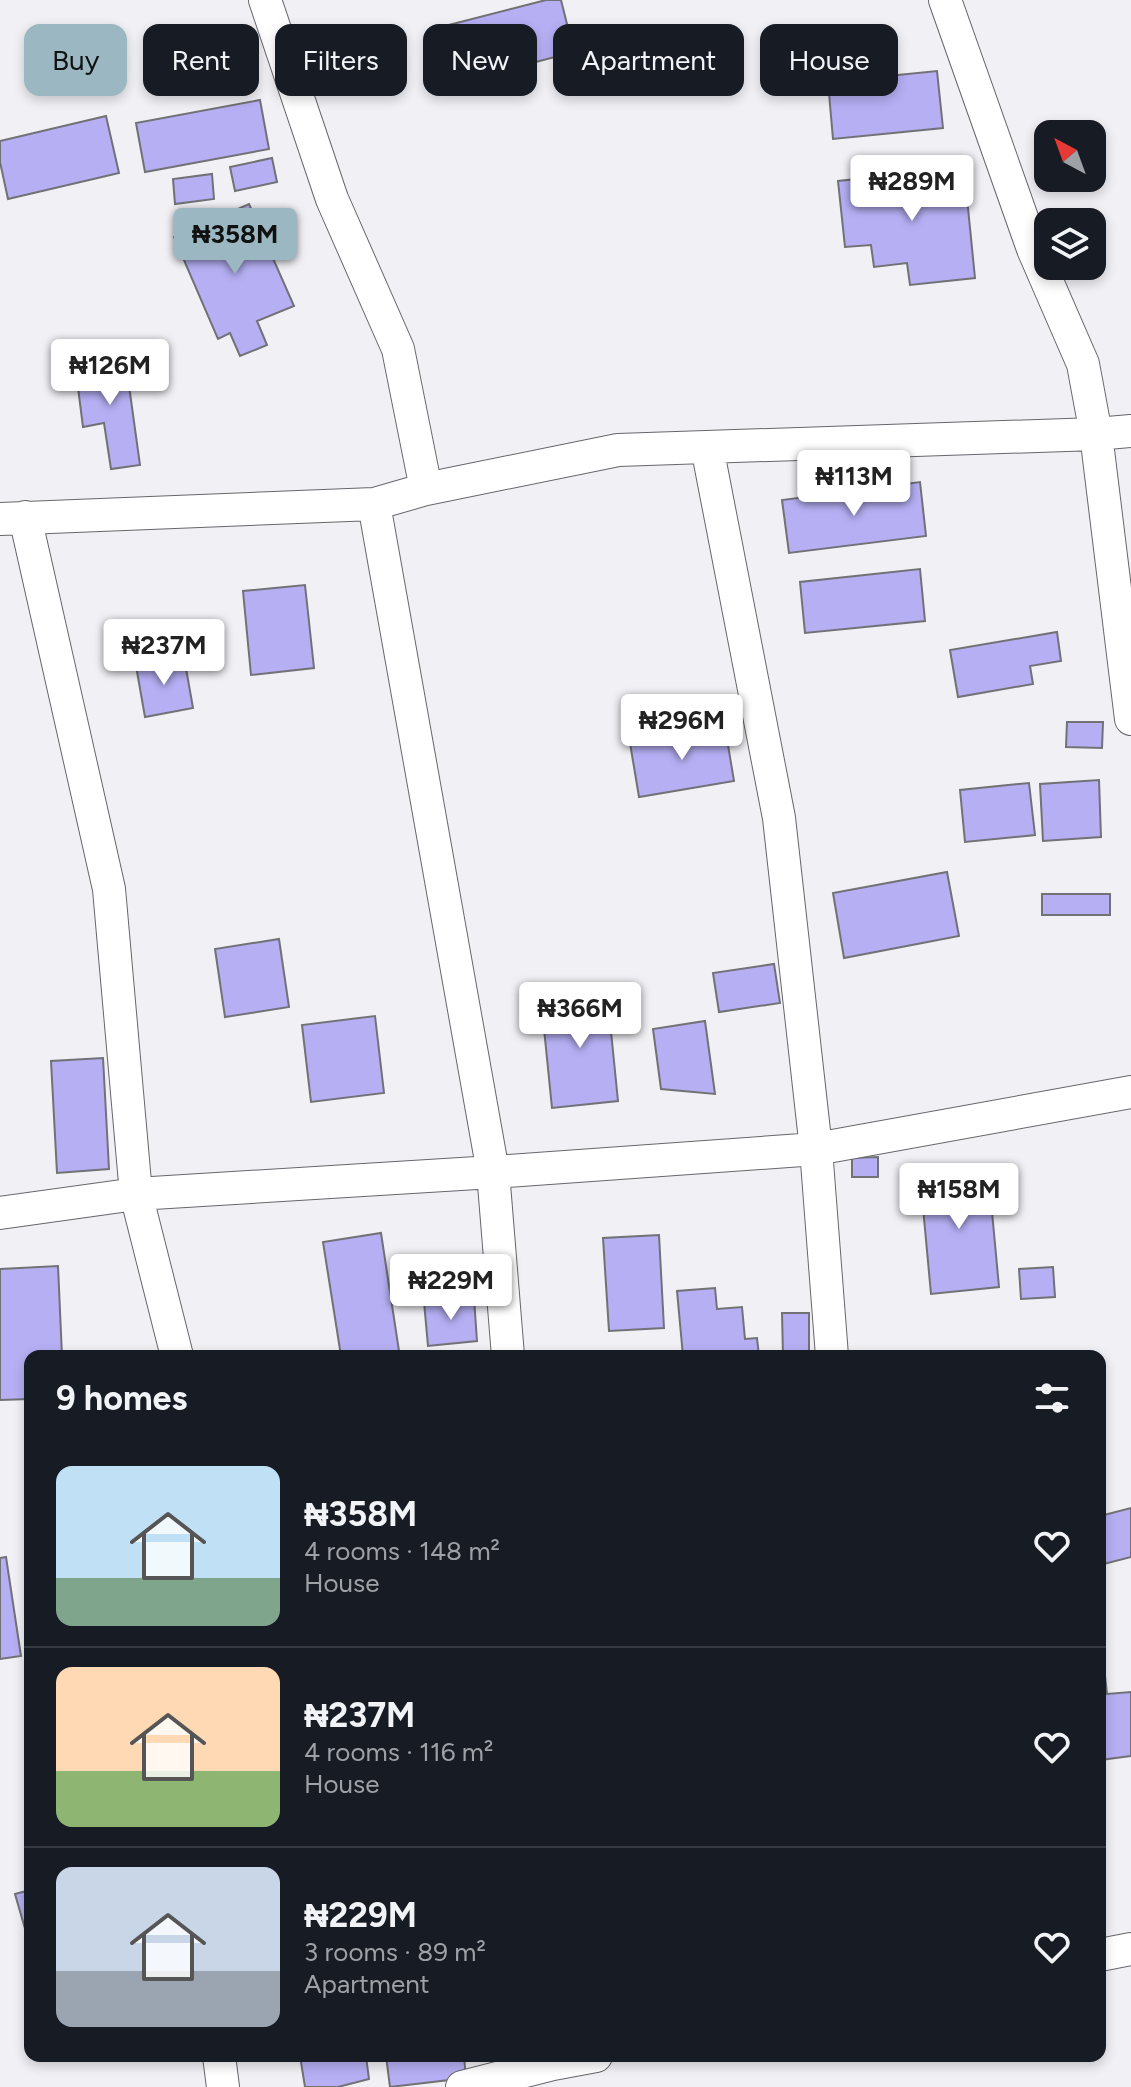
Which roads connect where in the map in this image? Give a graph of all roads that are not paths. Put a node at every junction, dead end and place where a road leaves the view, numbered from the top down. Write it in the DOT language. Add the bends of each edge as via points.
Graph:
graph roads {
  1 [pos="265,0"];
  2 [pos="945,0"];
  3 [pos="1131,431"];
  4 [pos="1096,434"];
  5 [pos="707,447"];
  6 [pos="426,489"];
  7 [pos="374,504"];
  8 [pos="13,518"];
  9 [pos="1131,719"];
  10 [pos="1131,1092"];
  11 [pos="816,1149"];
  12 [pos="493,1172"];
  13 [pos="136,1194"];
  14 [pos="0,1213"];
  15 [pos="175,1350"];
  16 [pos="508,1350"];
  17 [pos="832,1350"];
  18 [pos="1131,1949"];
  19 [pos="1106,1954"];
  20 [pos="220,2062"];
  21 [pos="545,2062"];
  22 [pos="223,2087"];
  23 [pos="462,2087"];
  1 -- 6 [label="street" via="332,199 398,349"];
  2 -- 4 [label="street" via="1033,249 1083,364"];
  3 -- 4 [label="street"];
  4 -- 5 [label="street"];
  4 -- 9 [label="street"];
  5 -- 6 [label="street" via="618,450"];
  5 -- 11 [label="street" via="779,818"];
  6 -- 7 [label="street"];
  7 -- 8 [label="street"];
  7 -- 12 [label="street"];
  8 -- 13 [label="street" via="109,889"];
  10 -- 11 [label="street"];
  11 -- 12 [label="street"];
  11 -- 17 [label="street"];
  12 -- 13 [label="street"];
  12 -- 16 [label="street"];
  13 -- 14 [label="street"];
  13 -- 15 [label="street"];
  18 -- 19 [label="street"];
  20 -- 22 [label="street"];
  21 -- 23 [label="street"];
}
